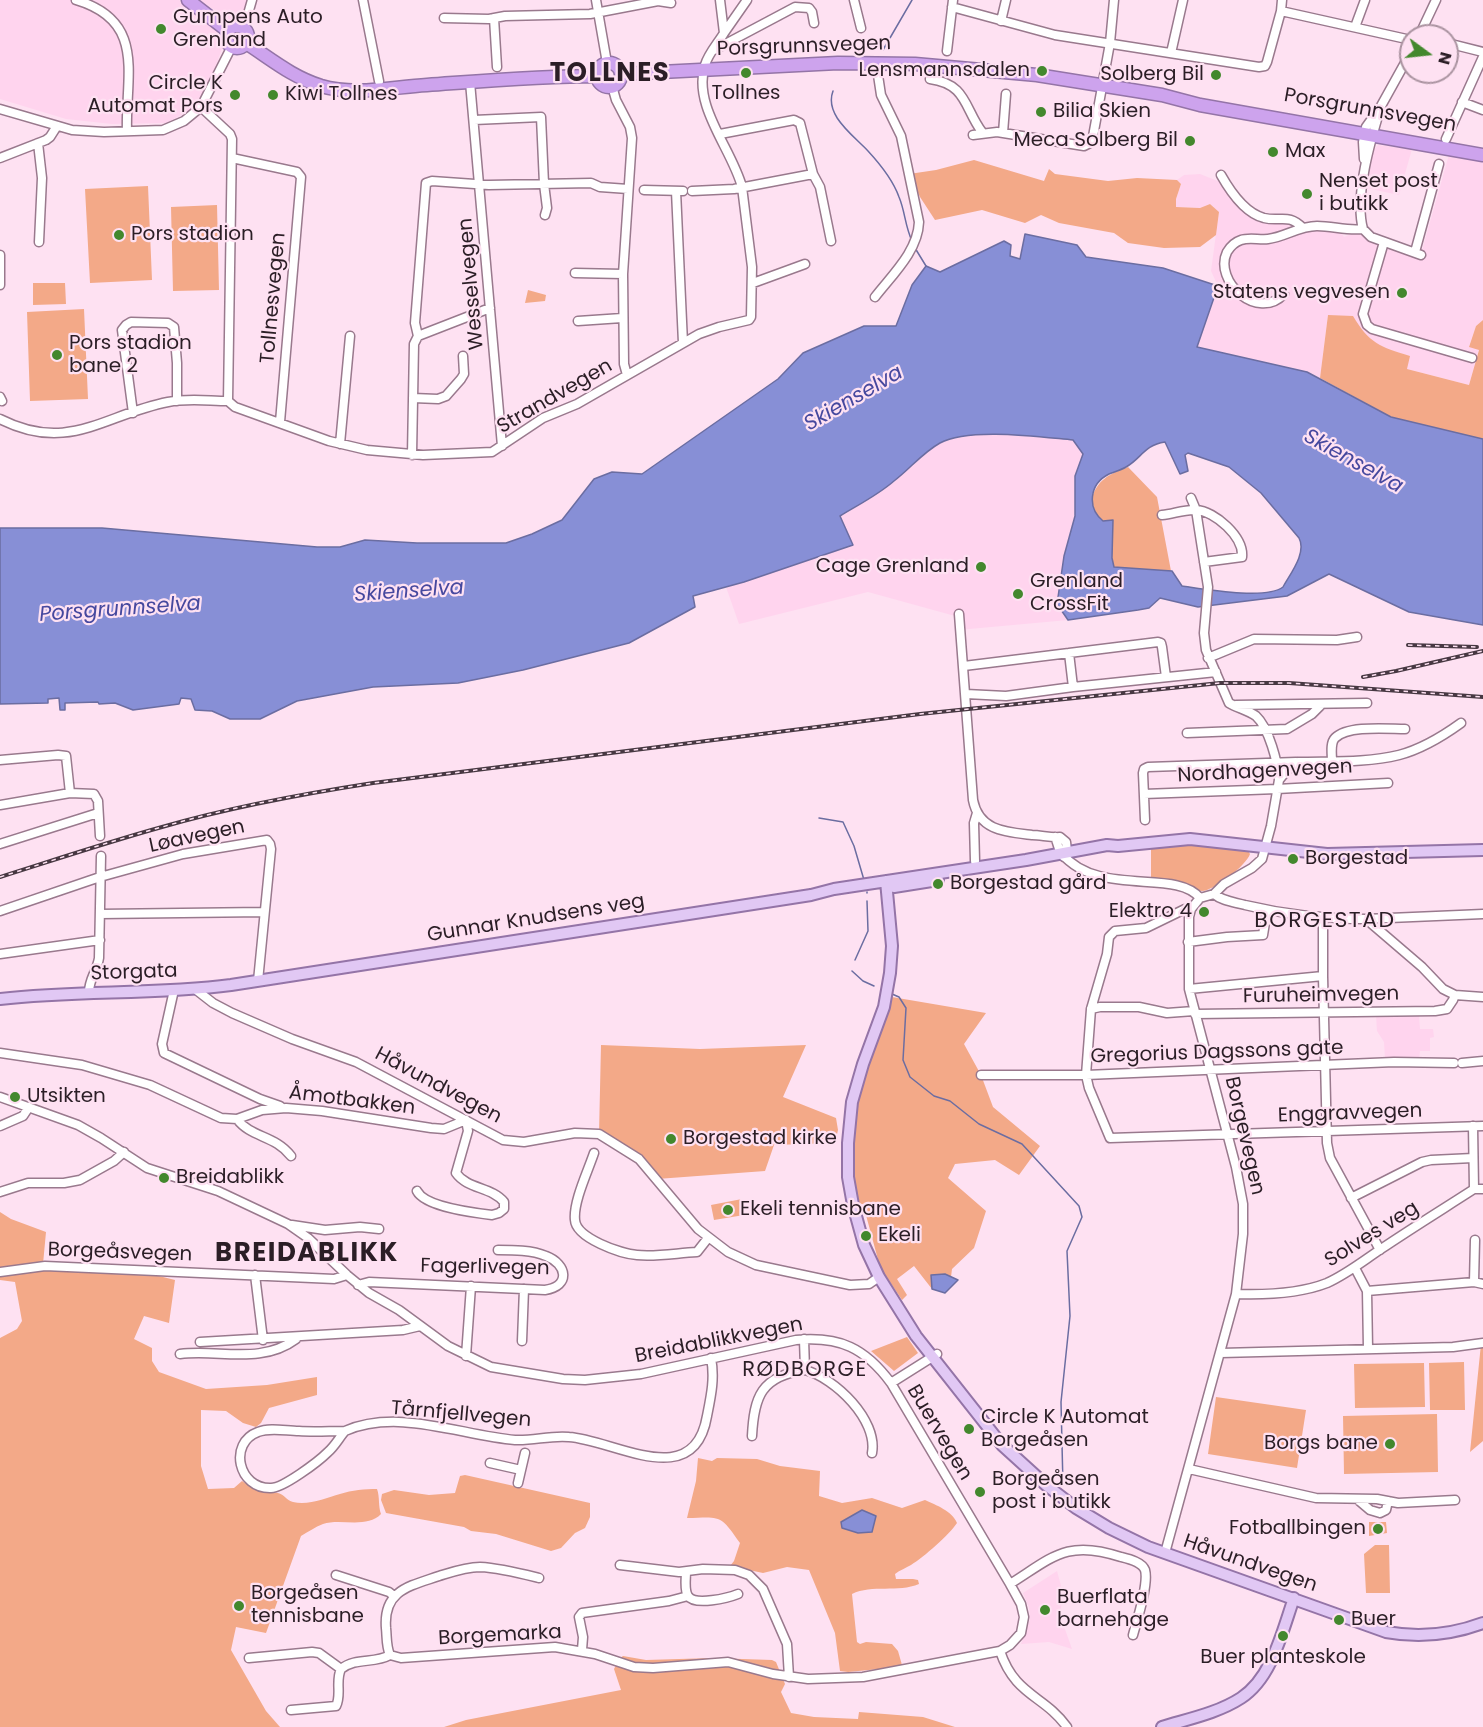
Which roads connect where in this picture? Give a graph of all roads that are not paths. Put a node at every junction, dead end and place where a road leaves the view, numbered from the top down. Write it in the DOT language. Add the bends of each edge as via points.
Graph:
graph roads {
  1 [pos="76,0"];
  2 [pos="188,0"];
  3 [pos="252,0"];
  4 [pos="363,0"];
  5 [pos="596,0"];
  6 [pos="720,0"];
  7 [pos="747,0"];
  8 [pos="854,0"];
  9 [pos="1006,0"];
  10 [pos="1114,0"];
  11 [pos="1184,0"];
  12 [pos="1282,0"];
  13 [pos="1365,0"];
  14 [pos="1436,0"];
  15 [pos="671,3"];
  16 [pos="953,4"];
  17 [pos="1281,10"];
  18 [pos="599,12"];
  19 [pos="444,18"];
  20 [pos="494,18"];
  21 [pos="1001,21"];
  22 [pos="814,23"];
  23 [pos="1425,24"];
  24 [pos="1355,27"];
  25 [pos="244,28"];
  26 [pos="861,28"];
  27 [pos="228,31"];
  28 [pos="724,33"];
  29 [pos="1399,37"];
  30 [pos="246,43"];
  31 [pos="1110,43"];
  32 [pos="232,46"];
  33 [pos="1459,46"];
  34 [pos="714,50"];
  35 [pos="947,51"];
  36 [pos="1483,52"];
  37 [pos="1171,53"];
  38 [pos="1483,57"];
  39 [pos="876,62"];
  40 [pos="608,63"];
  41 [pos="496,67"];
  42 [pos="704,70"];
  43 [pos="621,74"];
  44 [pos="1399,74"];
  45 [pos="597,76"];
  46 [pos="930,80"];
  47 [pos="379,81"];
  48 [pos="470,82"];
  49 [pos="612,86"];
  50 [pos="1101,89"];
  51 [pos="1006,94"];
  52 [pos="1462,102"];
  53 [pos="201,107"];
  54 [pos="0,109"];
  55 [pos="1483,110"];
  56 [pos="474,120"];
  57 [pos="57,126"];
  58 [pos="127,132"];
  59 [pos="1369,132"];
  60 [pos="1003,133"];
  61 [pos="720,134"];
  62 [pos="1446,139"];
  63 [pos="38,143"];
  64 [pos="1479,154"];
  65 [pos="232,158"];
  66 [pos="0,159"];
  67 [pos="1439,164"];
  68 [pos="813,174"];
  69 [pos="1221,175"];
  70 [pos="480,184"];
  71 [pos="544,184"];
  72 [pos="742,187"];
  73 [pos="628,189"];
  74 [pos="644,190"];
  75 [pos="684,191"];
  76 [pos="545,215"];
  77 [pos="1303,228"];
  78 [pos="1363,229"];
  79 [pos="831,241"];
  80 [pos="39,242"];
  81 [pos="1384,242"];
  82 [pos="0,255"];
  83 [pos="805,264"];
  84 [pos="575,273"];
  85 [pos="623,274"];
  86 [pos="753,282"];
  87 [pos="0,285"];
  88 [pos="1284,294"];
  89 [pos="875,297"];
  90 [pos="490,308"];
  91 [pos="622,318"];
  92 [pos="578,321"];
  93 [pos="350,336"];
  94 [pos="418,336"];
  95 [pos="683,343"];
  96 [pos="463,356"];
  97 [pos="1472,358"];
  98 [pos="627,375"];
  99 [pos="413,398"];
  100 [pos="177,401"];
  101 [pos="228,401"];
  102 [pos="133,413"];
  103 [pos="0,418"];
  104 [pos="280,423"];
  105 [pos="340,444"];
  106 [pos="502,446"];
  107 [pos="412,454"];
  108 [pos="1191,498"];
  109 [pos="1196,510"];
  110 [pos="1162,515"];
  111 [pos="1204,562"];
  112 [pos="959,614"];
  113 [pos="1357,637"];
  114 [pos="1070,653"];
  115 [pos="1208,658"];
  116 [pos="964,666"];
  117 [pos="1216,672"];
  118 [pos="1166,677"];
  119 [pos="1073,687"];
  120 [pos="966,694"];
  121 [pos="1367,703"];
  122 [pos="1232,705"];
  123 [pos="1321,705"];
  124 [pos="1461,723"];
  125 [pos="1405,729"];
  126 [pos="1264,730"];
  127 [pos="1187,733"];
  128 [pos="0,760"];
  129 [pos="1332,761"];
  130 [pos="1298,762"];
  131 [pos="1278,764"];
  132 [pos="1388,783"];
  133 [pos="1278,785"];
  134 [pos="70,793"];
  135 [pos="1144,794"];
  136 [pos="0,805"];
  137 [pos="98,813"];
  138 [pos="977,813"];
  139 [pos="1145,820"];
  140 [pos="100,836"];
  141 [pos="0,844"];
  142 [pos="1265,850"];
  143 [pos="1483,850"];
  144 [pos="101,856"];
  145 [pos="1065,856"];
  146 [pos="975,861"];
  147 [pos="100,877"];
  148 [pos="886,885"];
  149 [pos="1214,894"];
  150 [pos="1200,898"];
  151 [pos="1191,909"];
  152 [pos="1267,910"];
  153 [pos="0,911"];
  154 [pos="264,912"];
  155 [pos="100,914"];
  156 [pos="1483,914"];
  157 [pos="1323,919"];
  158 [pos="1366,919"];
  159 [pos="100,940"];
  160 [pos="1188,942"];
  161 [pos="0,954"];
  162 [pos="1323,976"];
  163 [pos="263,980"];
  164 [pos="195,989"];
  165 [pos="1189,989"];
  166 [pos="174,990"];
  167 [pos="88,992"];
  168 [pos="1455,995"];
  169 [pos="1483,997"];
  170 [pos="0,999"];
  171 [pos="1091,1009"];
  172 [pos="1324,1012"];
  173 [pos="1195,1013"];
  174 [pos="0,1053"];
  175 [pos="1483,1061"];
  176 [pos="1325,1065"];
  177 [pos="1212,1071"];
  178 [pos="981,1075"];
  179 [pos="1086,1075"];
  180 [pos="0,1097"];
  181 [pos="29,1107"];
  182 [pos="286,1108"];
  183 [pos="237,1119"];
  184 [pos="466,1120"];
  185 [pos="0,1126"];
  186 [pos="1473,1126"];
  187 [pos="1483,1126"];
  188 [pos="1327,1131"];
  189 [pos="1228,1134"];
  190 [pos="124,1152"];
  191 [pos="594,1153"];
  192 [pos="291,1156"];
  193 [pos="1473,1158"];
  194 [pos="1478,1189"];
  195 [pos="417,1191"];
  196 [pos="0,1192"];
  197 [pos="1351,1198"];
  198 [pos="288,1224"];
  199 [pos="379,1229"];
  200 [pos="708,1238"];
  201 [pos="1475,1240"];
  202 [pos="498,1250"];
  203 [pos="1380,1250"];
  204 [pos="1355,1268"];
  205 [pos="0,1272"];
  206 [pos="255,1275"];
  207 [pos="347,1275"];
  208 [pos="879,1277"];
  209 [pos="1478,1283"];
  210 [pos="358,1285"];
  211 [pos="471,1286"];
  212 [pos="525,1289"];
  213 [pos="1367,1290"];
  214 [pos="1236,1294"];
  215 [pos="420,1326"];
  216 [pos="299,1336"];
  217 [pos="804,1339"];
  218 [pos="263,1340"];
  219 [pos="522,1341"];
  220 [pos="200,1342"];
  221 [pos="1483,1343"];
  222 [pos="1368,1348"];
  223 [pos="1221,1353"];
  224 [pos="180,1354"];
  225 [pos="466,1356"];
  226 [pos="934,1356"];
  227 [pos="711,1358"];
  228 [pos="805,1370"];
  229 [pos="891,1383"];
  230 [pos="345,1431"];
  231 [pos="752,1436"];
  232 [pos="525,1453"];
  233 [pos="872,1453"];
  234 [pos="490,1463"];
  235 [pos="1189,1469"];
  236 [pos="521,1470"];
  237 [pos="518,1483"];
  238 [pos="1356,1499"];
  239 [pos="1455,1500"];
  240 [pos="1388,1504"];
  241 [pos="1165,1553"];
  242 [pos="620,1564"];
  243 [pos="686,1572"];
  244 [pos="336,1575"];
  245 [pos="539,1578"];
  246 [pos="1010,1584"];
  247 [pos="738,1594"];
  248 [pos="394,1596"];
  249 [pos="688,1596"];
  250 [pos="1294,1598"];
  251 [pos="1483,1623"];
  252 [pos="1133,1635"];
  253 [pos="582,1650"];
  254 [pos="1000,1651"];
  255 [pos="390,1655"];
  256 [pos="249,1658"];
  257 [pos="341,1669"];
  258 [pos="789,1677"];
  259 [pos="291,1710"];
  260 [pos="1067,1727"];
  261 [pos="1162,1727"];
  1 -- 58 [label="street" via="109,18 126,46"];
  2 -- 27 [label="highway"];
  3 -- 25 [label="street"];
  4 -- 47 [label="street"];
  5 -- 18 [label="street"];
  6 -- 28 [label="street"];
  7 -- 28 [label="street"];
  8 -- 26 [label="street"];
  9 -- 21 [label="street"];
  10 -- 31 [label="street"];
  11 -- 37 [label="street"];
  12 -- 17 [label="street"];
  13 -- 24 [label="street"];
  14 -- 23 [label="street"];
  15 -- 18 [label="street" via="658,1"];
  16 -- 21 [label="street"];
  16 -- 35 [label="street"];
  17 -- 24 [label="street"];
  17 -- 37 [label="street" via="1265,66"];
  18 -- 20 [label="street"];
  18 -- 40 [label="street"];
  19 -- 20 [label="street"];
  20 -- 41 [label="street"];
  21 -- 31 [label="street" via="1055,35"];
  22 -- 34 [label="street" via="809,8 795,7"];
  24 -- 29 [label="street"];
  25 -- 27 [label="highway" via="234,26"];
  25 -- 30 [label="highway"];
  27 -- 32 [label="highway" via="227,40"];
  28 -- 34 [label="street"];
  30 -- 32 [label="highway"];
  30 -- 48 [label="highway" via="294,75 333,89 368,91"];
  31 -- 37 [label="street"];
  31 -- 50 [label="street"];
  32 -- 53 [label="street"];
  33 -- 36 [label="street"];
  34 -- 42 [label="street"];
  38 -- 52 [label="street"];
  39 -- 42 [label="highway, Porsgrunnsvegen"];
  39 -- 50 [label="highway, Porsgrunnsvegen" via="998,70"];
  39 -- 89 [label="street" via="881,95 901,136 919,222 913,247"];
  40 -- 43 [label="highway" via="616,65"];
  40 -- 45 [label="highway" via="601,66"];
  42 -- 43 [label="highway, Porsgrunnsvegen"];
  42 -- 61 [label="street, Strandvegen" via="703,95"];
  43 -- 49 [label="highway"];
  44 -- 59 [label="street"];
  45 -- 48 [label="highway"];
  45 -- 49 [label="highway" via="602,85"];
  46 -- 60 [label="street" via="958,90 978,134"];
  48 -- 56 [label="street, Wesselvegen"];
  49 -- 73 [label="street" via="632,133"];
  50 -- 59 [label="highway, Porsgrunnsvegen" via="1162,95 1200,105"];
  50 -- 60 [label="street" via="1094,138 1089,145"];
  51 -- 60 [label="street"];
  52 -- 55 [label="street"];
  52 -- 62 [label="street"];
  53 -- 58 [label="street" via="173,127"];
  53 -- 65 [label="street" via="230,134"];
  54 -- 57 [label="street"];
  56 -- 70 [label="street, Wesselvegen"];
  56 -- 71 [label="street" via="541,117"];
  57 -- 58 [label="street"];
  57 -- 63 [label="street" via="50,137"];
  59 -- 64 [label="highway, Porsgrunnsvegen" via="1435,140"];
  59 -- 78 [label="street" via="1361,209"];
  61 -- 68 [label="street" via="798,121"];
  61 -- 72 [label="street, Strandvegen"];
  63 -- 66 [label="street"];
  63 -- 80 [label="street" via="42,178"];
  65 -- 101 [label="street"];
  65 -- 104 [label="street, Tollnesvegen" via="297,172 301,177"];
  67 -- 81 [label="street" via="1418,253"];
  68 -- 72 [label="street"];
  68 -- 79 [label="street" via="820,188"];
  69 -- 77 [label="street" via="1237,199 1256,215 1292,219"];
  70 -- 71 [label="street"];
  70 -- 90 [label="street, Wesselvegen"];
  70 -- 94 [label="street" via="426,183 415,323"];
  71 -- 73 [label="street" via="591,183"];
  71 -- 76 [label="street"];
  72 -- 75 [label="street"];
  72 -- 86 [label="street, Strandvegen"];
  73 -- 85 [label="street"];
  74 -- 75 [label="street"];
  75 -- 95 [label="street"];
  77 -- 78 [label="street"];
  77 -- 88 [label="street" via="1267,239 1242,239 1232,245 1226,256 1228,276 1244,299 1272,304"];
  78 -- 81 [label="street"];
  81 -- 97 [label="street" via="1363,314 1367,325"];
  82 -- 87 [label="street"];
  83 -- 86 [label="street"];
  84 -- 85 [label="street"];
  85 -- 91 [label="street"];
  86 -- 95 [label="street, Strandvegen" via="749,320 708,330"];
  90 -- 94 [label="street"];
  90 -- 106 [label="street, Wesselvegen"];
  91 -- 92 [label="street"];
  91 -- 98 [label="street"];
  93 -- 105 [label="street"];
  94 -- 99 [label="street" via="414,344"];
  95 -- 98 [label="street, Strandvegen"];
  96 -- 99 [label="street" via="464,374 446,396"];
  98 -- 106 [label="street, Strandvegen" via="577,404 543,418"];
  99 -- 107 [label="street"];
  100 -- 101 [label="street"];
  100 -- 102 [label="street"];
  100 -- 102 [label="street" via="174,327 168,323 128,323 122,330 122,339"];
  101 -- 104 [label="street, Strandvegen"];
  102 -- 103 [label="street" via="84,430 58,432 30,430"];
  104 -- 105 [label="street, Strandvegen"];
  105 -- 107 [label="street, Strandvegen"];
  106 -- 107 [label="street, Strandvegen" via="488,452"];
  108 -- 109 [label="street"];
  109 -- 110 [label="street"];
  109 -- 111 [label="street"];
  109 -- 111 [label="street" via="1224,524 1243,550 1242,557"];
  111 -- 115 [label="street"];
  112 -- 116 [label="street"];
  113 -- 115 [label="street" via="1254,639"];
  114 -- 116 [label="street"];
  114 -- 118 [label="street" via="1158,642"];
  114 -- 119 [label="street"];
  115 -- 117 [label="street"];
  116 -- 120 [label="street"];
  117 -- 118 [label="street"];
  117 -- 122 [label="street"];
  118 -- 119 [label="street"];
  119 -- 120 [label="street" via="1006,696"];
  120 -- 138 [label="street"];
  121 -- 123 [label="street"];
  122 -- 123 [label="street"];
  122 -- 126 [label="street" via="1257,717"];
  123 -- 126 [label="street" via="1292,727"];
  124 -- 129 [label="street" via="1401,754"];
  125 -- 129 [label="street" via="1355,729 1336,736"];
  126 -- 127 [label="street"];
  126 -- 131 [label="street"];
  128 -- 134 [label="street" via="66,756"];
  129 -- 130 [label="street"];
  130 -- 131 [label="street"];
  130 -- 133 [label="street"];
  131 -- 133 [label="street"];
  131 -- 135 [label="street" via="1148,768 1143,772"];
  132 -- 133 [label="street, Nordhagenvegen"];
  133 -- 135 [label="street, Nordhagenvegen"];
  133 -- 142 [label="street"];
  134 -- 136 [label="street"];
  134 -- 137 [label="street" via="94,794"];
  135 -- 139 [label="street"];
  137 -- 140 [label="street"];
  137 -- 141 [label="street"];
  138 -- 145 [label="street" via="987,824 1003,831 1064,839"];
  138 -- 146 [label="street"];
  142 -- 143 [label="main road, Gunnar Knudsens veg" via="1297,855"];
  142 -- 145 [label="main road, Gunnar Knudsens veg" via="1190,839 1107,845"];
  142 -- 149 [label="street" via="1259,862"];
  144 -- 147 [label="street"];
  145 -- 148 [label="main road, Gunnar Knudsens veg"];
  145 -- 150 [label="street" via="1097,877 1187,888"];
  147 -- 153 [label="street"];
  147 -- 154 [label="street, Løavegen" via="183,854 265,840 271,849"];
  147 -- 155 [label="street"];
  148 -- 163 [label="main road, Gunnar Knudsens veg"];
  148 -- 208 [label="main road, Håvundvegen" via="892,946 889,984 855,1089 848,1143 852,1205"];
  149 -- 150 [label="street"];
  149 -- 152 [label="street"];
  150 -- 151 [label="street"];
  151 -- 160 [label="street, Borgevegen"];
  151 -- 171 [label="street" via="1146,928 1111,933"];
  152 -- 157 [label="street"];
  152 -- 160 [label="street" via="1263,935"];
  154 -- 155 [label="street"];
  154 -- 163 [label="street, Løavegen"];
  155 -- 159 [label="street"];
  156 -- 158 [label="street"];
  157 -- 158 [label="street"];
  157 -- 162 [label="street"];
  158 -- 168 [label="street" via="1443,989"];
  159 -- 161 [label="street"];
  159 -- 167 [label="street" via="97,968 90,978"];
  160 -- 165 [label="street, Borgevegen"];
  162 -- 165 [label="street"];
  162 -- 172 [label="street"];
  163 -- 164 [label="main road, Storgata"];
  164 -- 166 [label="main road, Storgata"];
  164 -- 184 [label="street, Håvundvegen" via="232,1013 356,1062"];
  165 -- 173 [label="street, Borgevegen"];
  166 -- 167 [label="main road, Storgata"];
  166 -- 182 [label="street" via="162,1044 164,1053"];
  167 -- 170 [label="main road, Storgata"];
  168 -- 169 [label="street"];
  168 -- 172 [label="street, Furuheimvegen" via="1447,1009"];
  171 -- 173 [label="street, Furuheimvegen" via="1139,1007"];
  171 -- 179 [label="street"];
  172 -- 173 [label="street, Furuheimvegen"];
  172 -- 176 [label="street"];
  173 -- 177 [label="street, Borgevegen"];
  174 -- 183 [label="street" via="82,1065 150,1085 221,1118"];
  175 -- 176 [label="street, Gregorius Dagssons gate"];
  176 -- 177 [label="street, Gregorius Dagssons gate"];
  176 -- 188 [label="street"];
  177 -- 179 [label="street, Gregorius Dagssons gate"];
  177 -- 189 [label="street, Borgevegen"];
  178 -- 179 [label="street, Gregorius Dagssons gate"];
  179 -- 189 [label="street, Enggravvegen" via="1110,1138"];
  180 -- 181 [label="street"];
  181 -- 185 [label="street" via="23,1116"];
  181 -- 190 [label="street" via="78,1125"];
  182 -- 183 [label="street, Åmotbakken" via="262,1110"];
  182 -- 184 [label="street, Åmotbakken" via="444,1129"];
  183 -- 192 [label="street" via="245,1128 284,1146"];
  184 -- 195 [label="street" via="468,1131 456,1173 502,1199 504,1209 492,1215 447,1207 421,1197"];
  184 -- 200 [label="street, Håvundvegen" via="513,1143 575,1133 599,1134 639,1159"];
  186 -- 187 [label="street, Enggravvegen"];
  186 -- 188 [label="street, Enggravvegen"];
  186 -- 193 [label="street"];
  188 -- 189 [label="street, Enggravvegen"];
  188 -- 197 [label="street" via="1330,1158"];
  189 -- 214 [label="street, Borgevegen" via="1243,1204"];
  190 -- 196 [label="street" via="80,1180 28,1183"];
  190 -- 198 [label="street" via="154,1171 218,1191"];
  191 -- 200 [label="street" via="575,1211 575,1223 581,1232 601,1244 634,1255 697,1252"];
  193 -- 194 [label="street"];
  193 -- 197 [label="street" via="1422,1162"];
  194 -- 203 [label="street, Solves veg"];
  197 -- 203 [label="street"];
  198 -- 199 [label="street" via="325,1230"];
  198 -- 207 [label="street, Breidablikkvegen"];
  200 -- 208 [label="street, Håvundvegen" via="756,1265 850,1285 869,1284"];
  201 -- 209 [label="street"];
  202 -- 212 [label="street, Fagerlivegen" via="538,1253 561,1267 564,1277 558,1286"];
  203 -- 204 [label="street, Solves veg"];
  204 -- 213 [label="street"];
  204 -- 214 [label="street, Solves veg" via="1304,1290"];
  205 -- 206 [label="street, Borgeåsvegen" via="45,1266"];
  206 -- 207 [label="street, Borgeåsvegen" via="334,1279"];
  206 -- 218 [label="street"];
  207 -- 210 [label="street, Breidablikkvegen"];
  208 -- 226 [label="main road, Håvundvegen"];
  209 -- 213 [label="street"];
  210 -- 211 [label="street, Fagerlivegen" via="369,1282"];
  210 -- 215 [label="street, Breidablikkvegen"];
  211 -- 212 [label="street, Fagerlivegen"];
  211 -- 225 [label="street"];
  212 -- 219 [label="street"];
  213 -- 222 [label="street"];
  214 -- 223 [label="street, Borgevegen"];
  215 -- 216 [label="street"];
  215 -- 225 [label="street, Breidablikkvegen"];
  216 -- 218 [label="street"];
  216 -- 224 [label="street" via="283,1346 255,1354"];
  217 -- 227 [label="street, Breidablikkvegen"];
  217 -- 228 [label="street"];
  217 -- 229 [label="street, Breidablikkvegen" via="822,1339 851,1347 866,1356"];
  218 -- 220 [label="street"];
  221 -- 222 [label="street"];
  222 -- 223 [label="street"];
  223 -- 235 [label="street, Borgevegen"];
  225 -- 227 [label="street, Breidablikkvegen" via="502,1370 591,1380 641,1374"];
  226 -- 229 [label="street"];
  226 -- 241 [label="main road, Håvundvegen" via="1026,1467 1058,1495 1128,1538"];
  227 -- 230 [label="street, Tårnfjellvegen" via="714,1375 703,1433 681,1455 646,1457 570,1437 515,1440 417,1424 365,1424"];
  228 -- 231 [label="street" via="772,1381 762,1390 755,1406"];
  228 -- 233 [label="street" via="847,1394 870,1432"];
  229 -- 246 [label="street, Buervegen"];
  230 -- 230 [label="street, Tårnfjellvegen" via="258,1432 243,1447 242,1472 259,1487 277,1488 326,1455"];
  232 -- 236 [label="street"];
  234 -- 236 [label="street"];
  235 -- 238 [label="street" via="1306,1496"];
  235 -- 241 [label="street, Borgevegen"];
  236 -- 237 [label="street"];
  238 -- 240 [label="street"];
  238 -- 240 [label="street" via="1377,1513 1383,1513"];
  239 -- 240 [label="street"];
  241 -- 250 [label="main road, Håvundvegen"];
  242 -- 243 [label="street"];
  243 -- 249 [label="street"];
  243 -- 258 [label="street" via="735,1570 756,1581 787,1644"];
  244 -- 248 [label="street"];
  245 -- 248 [label="street" via="477,1567 410,1585"];
  246 -- 252 [label="street" via="1046,1559 1076,1550 1099,1550 1140,1564 1145,1580"];
  246 -- 254 [label="street, Buervegen" via="1021,1604 1023,1623 1021,1633"];
  247 -- 249 [label="street" via="704,1601"];
  248 -- 255 [label="street" via="385,1620"];
  249 -- 253 [label="street" via="582,1613"];
  250 -- 251 [label="main road, Håvundvegen" via="1372,1628 1408,1635 1447,1633"];
  250 -- 261 [label="main road" via="1270,1662 1249,1692 1227,1706"];
  253 -- 255 [label="street, Borgemarka" via="540,1647 401,1658"];
  253 -- 258 [label="street, Borgemarka" via="634,1667 728,1662"];
  254 -- 258 [label="street, Borgemarka" via="863,1677"];
  254 -- 260 [label="street" via="1014,1680"];
  255 -- 257 [label="street, Borgemarka" via="355,1661"];
  256 -- 257 [label="street" via="312,1652"];
  257 -- 259 [label="street" via="336,1706"];
}
